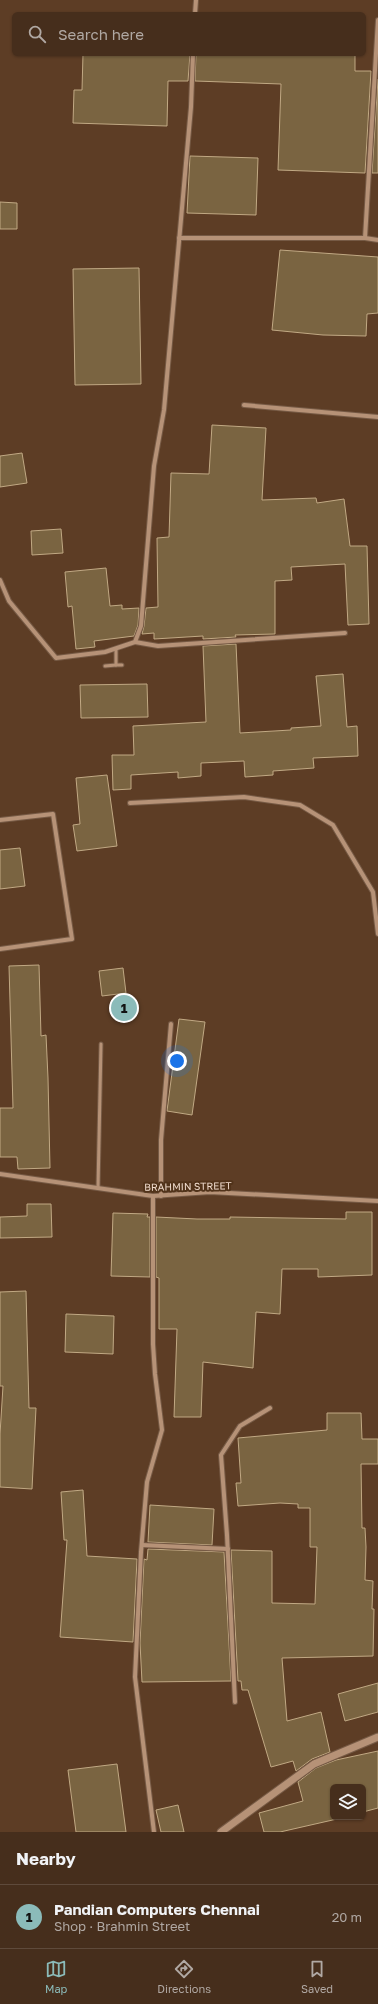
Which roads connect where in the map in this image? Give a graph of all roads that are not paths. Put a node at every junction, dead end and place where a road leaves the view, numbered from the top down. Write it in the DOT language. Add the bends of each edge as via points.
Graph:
graph roads {
  1 [pos="196,0"];
  2 [pos="195,12"];
  3 [pos="378,20"];
  4 [pos="193,56"];
  5 [pos="179,238"];
  6 [pos="366,238"];
  7 [pos="378,240"];
  8 [pos="244,405"];
  9 [pos="378,417"];
  10 [pos="0,580"];
  11 [pos="345,633"];
  12 [pos="135,642"];
  13 [pos="116,650"];
  14 [pos="116,665"];
  15 [pos="122,665"];
  16 [pos="105,666"];
  17 [pos="130,803"];
  18 [pos="0,820"];
  19 [pos="372,892"];
  20 [pos="378,892"];
  21 [pos="378,934"];
  22 [pos="0,949"];
  23 [pos="171,1024"];
  24 [pos="101,1044"];
  25 [pos="0,1174"];
  26 [pos="98,1188"];
  27 [pos="153,1196"];
  28 [pos="161,1196"];
  29 [pos="378,1201"];
  30 [pos="270,1408"];
  31 [pos="142,1545"];
  32 [pos="228,1549"];
  33 [pos="235,1702"];
  34 [pos="378,1736"];
  35 [pos="154,1832"];
  36 [pos="221,1832"];
  1 -- 2 [label="street"];
  3 -- 6 [label="street"];
  4 -- 5 [label="street"];
  5 -- 6 [label="street"];
  5 -- 12 [label="street" via="164,410 154,466 149,516 141,626"];
  6 -- 7 [label="street"];
  8 -- 9 [label="street"];
  10 -- 13 [label="street" via="9,601 56,658"];
  11 -- 12 [label="street" via="165,646"];
  12 -- 13 [label="street"];
  13 -- 14 [label="lane"];
  14 -- 15 [label="lane"];
  14 -- 16 [label="lane"];
  17 -- 19 [label="street" via="244,797 300,805 333,825"];
  18 -- 22 [label="street" via="53,814 72,938"];
  19 -- 20 [label="lane"];
  19 -- 21 [label="street"];
  23 -- 28 [label="street" via="161,1140"];
  24 -- 26 [label="lane"];
  25 -- 26 [label="street, BRAHMIN STREET"];
  26 -- 27 [label="street, BRAHMIN STREET"];
  27 -- 28 [label="street, BRAHMIN STREET"];
  27 -- 31 [label="street" via="153,1344 162,1430 147,1482"];
  28 -- 29 [label="street, BRAHMIN STREET" via="210,1192"];
  30 -- 32 [label="street" via="240,1426 221,1455"];
  31 -- 32 [label="street"];
  31 -- 35 [label="street" via="135,1677"];
  32 -- 33 [label="street"];
  34 -- 36 [label="street" via="314,1764"];
}
